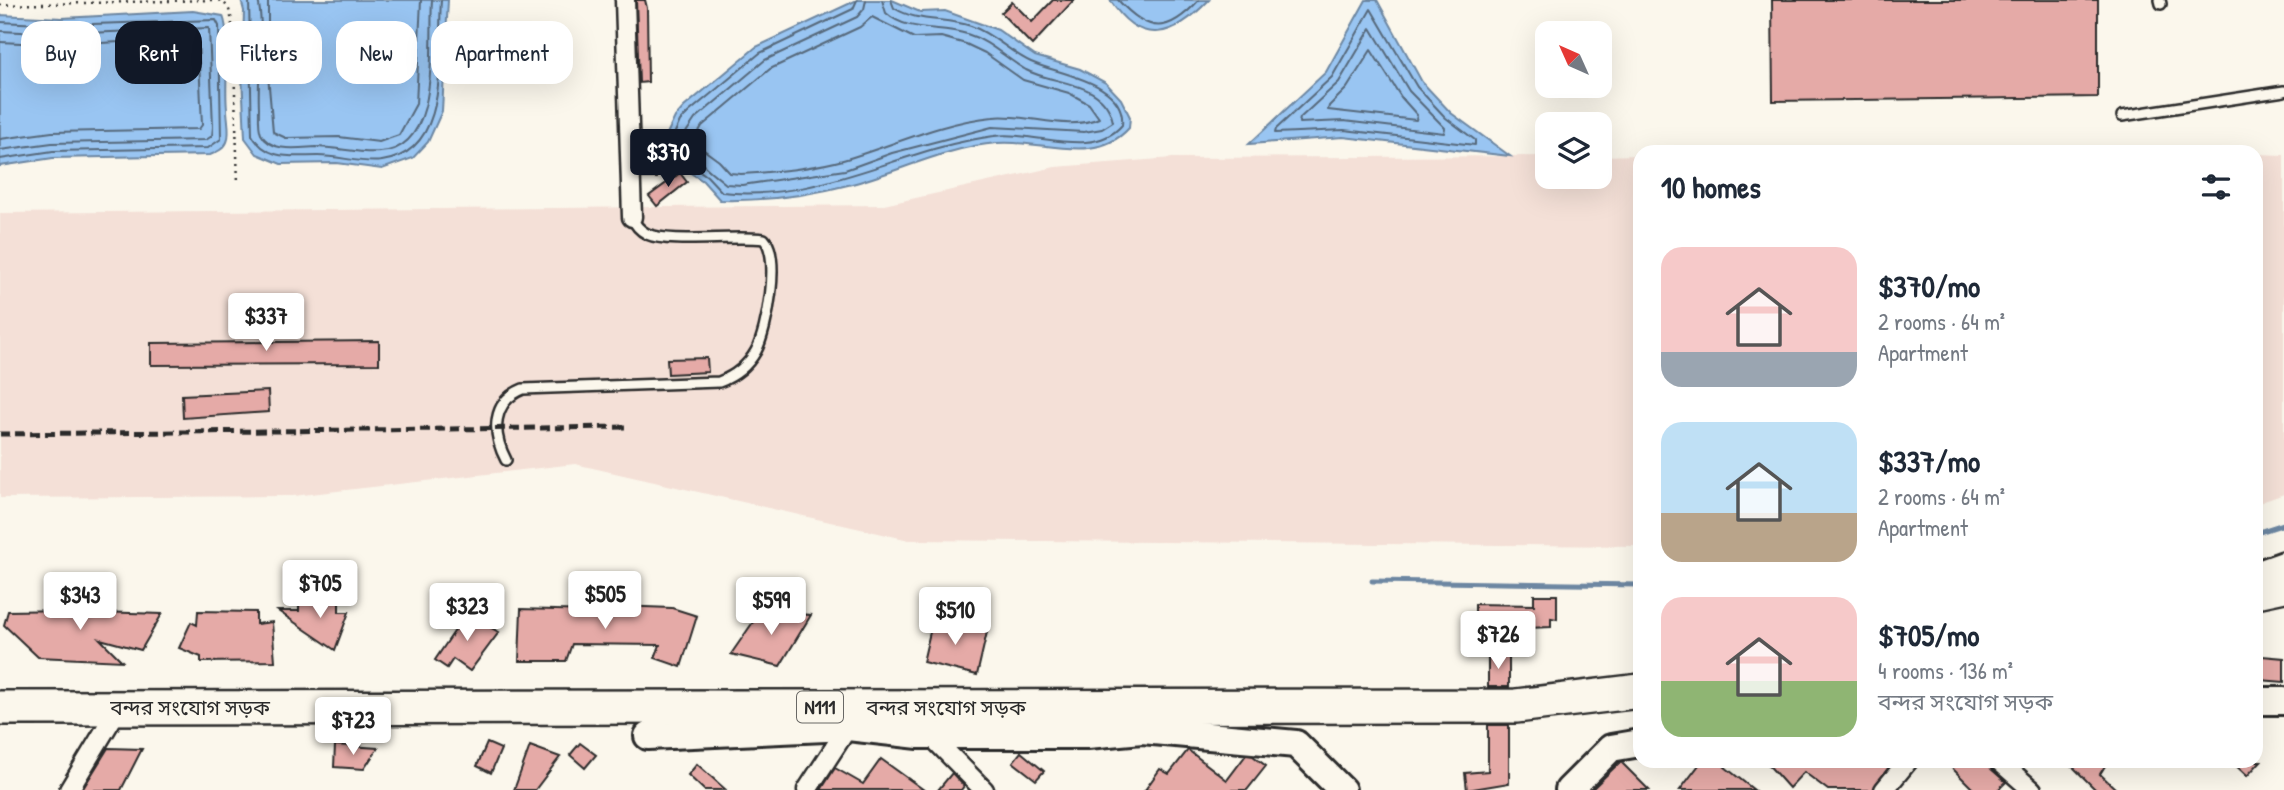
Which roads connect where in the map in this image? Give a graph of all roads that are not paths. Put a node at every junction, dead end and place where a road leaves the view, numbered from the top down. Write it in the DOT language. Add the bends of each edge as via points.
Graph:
graph roads {
  1 [pos="625,0"];
  2 [pos="2284,92"];
  3 [pos="2122,116"];
  4 [pos="632,217"];
  5 [pos="506,460"];
  6 [pos="1633,692"];
  7 [pos="2263,701"];
  8 [pos="2284,701"];
  9 [pos="119,707"];
  10 [pos="0,708"];
  11 [pos="848,727"];
  12 [pos="930,735"];
  13 [pos="648,736"];
  14 [pos="1633,744"];
  15 [pos="1902,768"];
  16 [pos="2007,768"];
  17 [pos="69,790"];
  18 [pos="807,790"];
  19 [pos="984,790"];
  20 [pos="1342,790"];
  21 [pos="1569,790"];
  22 [pos="1884,790"];
  23 [pos="2032,790"];
  1 -- 4 [label="street"];
  2 -- 3 [label="lane"];
  4 -- 5 [label="lane" via="636,227 648,234 738,236 764,239 769,244 772,270 764,334 755,353 736,375 719,382 523,389 508,395 498,414 499,447"];
  6 -- 9 [label="highway, বন্দর সংযোগ সড়ক / N111" via="1516,706"];
  7 -- 8 [label="street"];
  9 -- 10 [label="highway, বন্দর সংযোগ সড়ক / N111"];
  9 -- 17 [label="street"];
  11 -- 12 [label="street"];
  11 -- 13 [label="street"];
  11 -- 18 [label="street"];
  12 -- 19 [label="street"];
  12 -- 20 [label="street" via="1087,735 1142,730 1296,744"];
  14 -- 21 [label="street" via="1611,748"];
  15 -- 22 [label="street"];
  16 -- 23 [label="street"];
}
